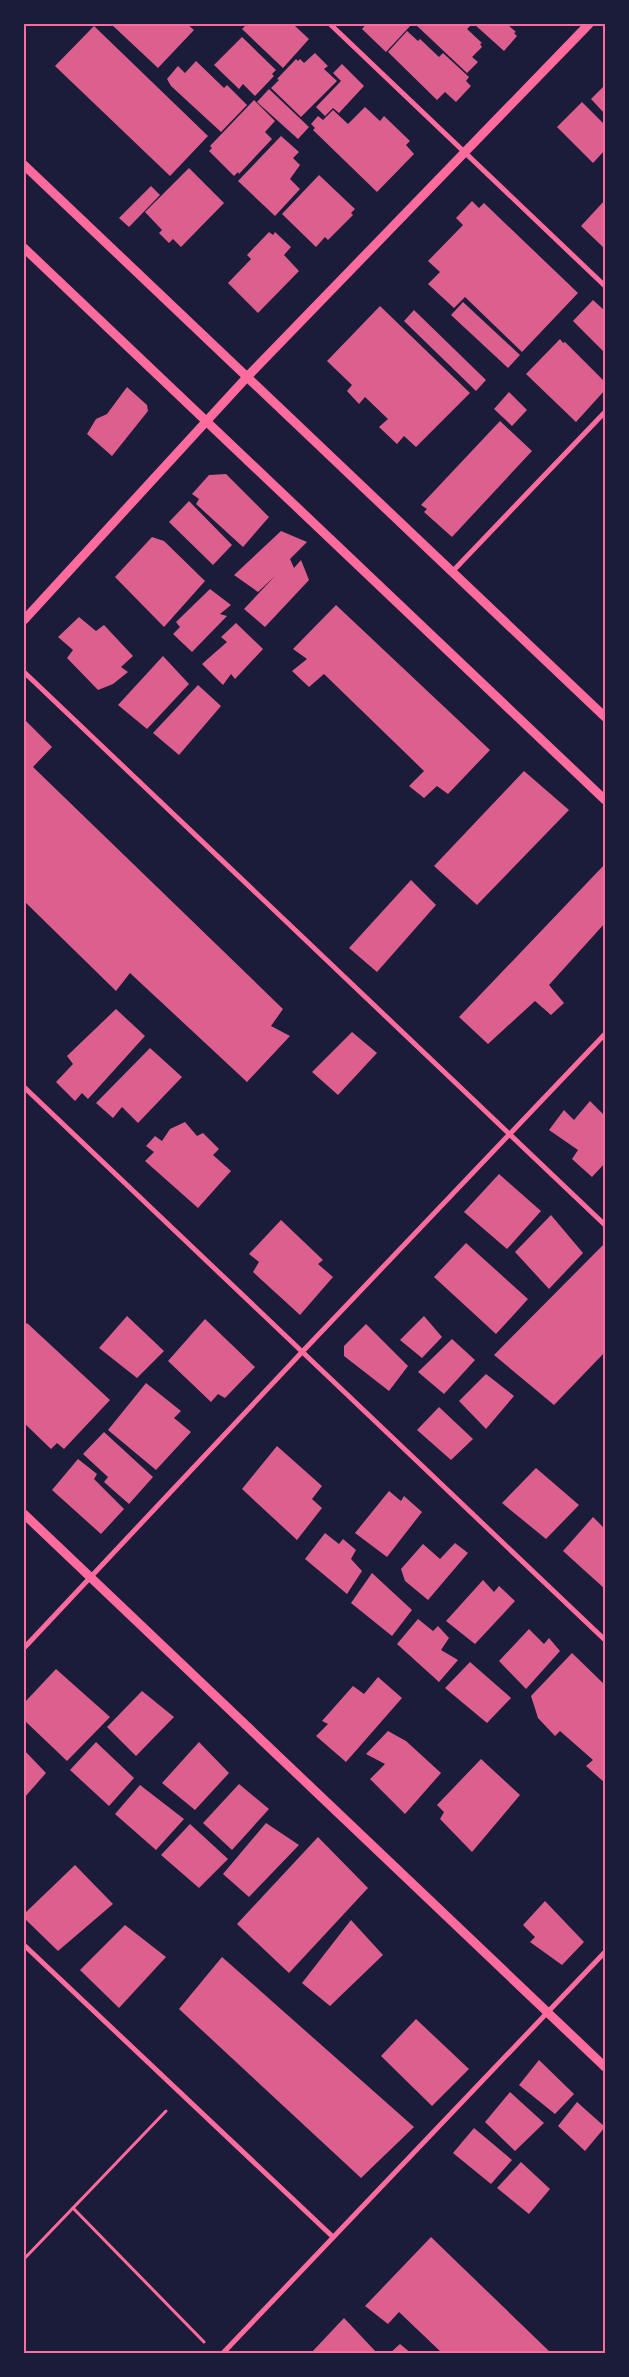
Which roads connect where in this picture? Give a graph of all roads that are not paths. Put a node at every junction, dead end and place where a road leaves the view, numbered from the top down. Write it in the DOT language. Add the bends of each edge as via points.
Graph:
graph roads {
  1 [pos="330,24"];
  2 [pos="589,24"];
  3 [pos="466,153"];
  4 [pos="24,165"];
  5 [pos="24,248"];
  6 [pos="605,286"];
  7 [pos="247,377"];
  8 [pos="605,412"];
  9 [pos="207,420"];
  10 [pos="451,572"];
  11 [pos="24,620"];
  12 [pos="24,672"];
  13 [pos="605,718"];
  14 [pos="605,800"];
  15 [pos="605,1034"];
  16 [pos="24,1087"];
  17 [pos="508,1135"];
  18 [pos="605,1226"];
  19 [pos="302,1351"];
  20 [pos="24,1514"];
  21 [pos="89,1577"];
  22 [pos="605,1640"];
  23 [pos="24,1648"];
  24 [pos="24,1946"];
  25 [pos="605,1952"];
  26 [pos="548,2012"];
  27 [pos="605,2067"];
  28 [pos="333,2237"];
  29 [pos="223,2353"];
  1 -- 3 [label="street"];
  2 -- 3 [label="street"];
  3 -- 6 [label="street"];
  3 -- 7 [label="street"];
  4 -- 7 [label="street"];
  5 -- 9 [label="street"];
  7 -- 9 [label="street"];
  7 -- 10 [label="street"];
  8 -- 10 [label="street"];
  9 -- 11 [label="street"];
  9 -- 14 [label="street"];
  10 -- 13 [label="street"];
  12 -- 17 [label="street"];
  15 -- 17 [label="street"];
  16 -- 19 [label="street"];
  17 -- 18 [label="street"];
  17 -- 19 [label="street"];
  19 -- 21 [label="street"];
  19 -- 22 [label="street"];
  20 -- 21 [label="street"];
  21 -- 23 [label="street"];
  21 -- 26 [label="street"];
  24 -- 28 [label="street"];
  25 -- 26 [label="street"];
  26 -- 27 [label="street"];
  26 -- 28 [label="street"];
  28 -- 29 [label="street"];
}
